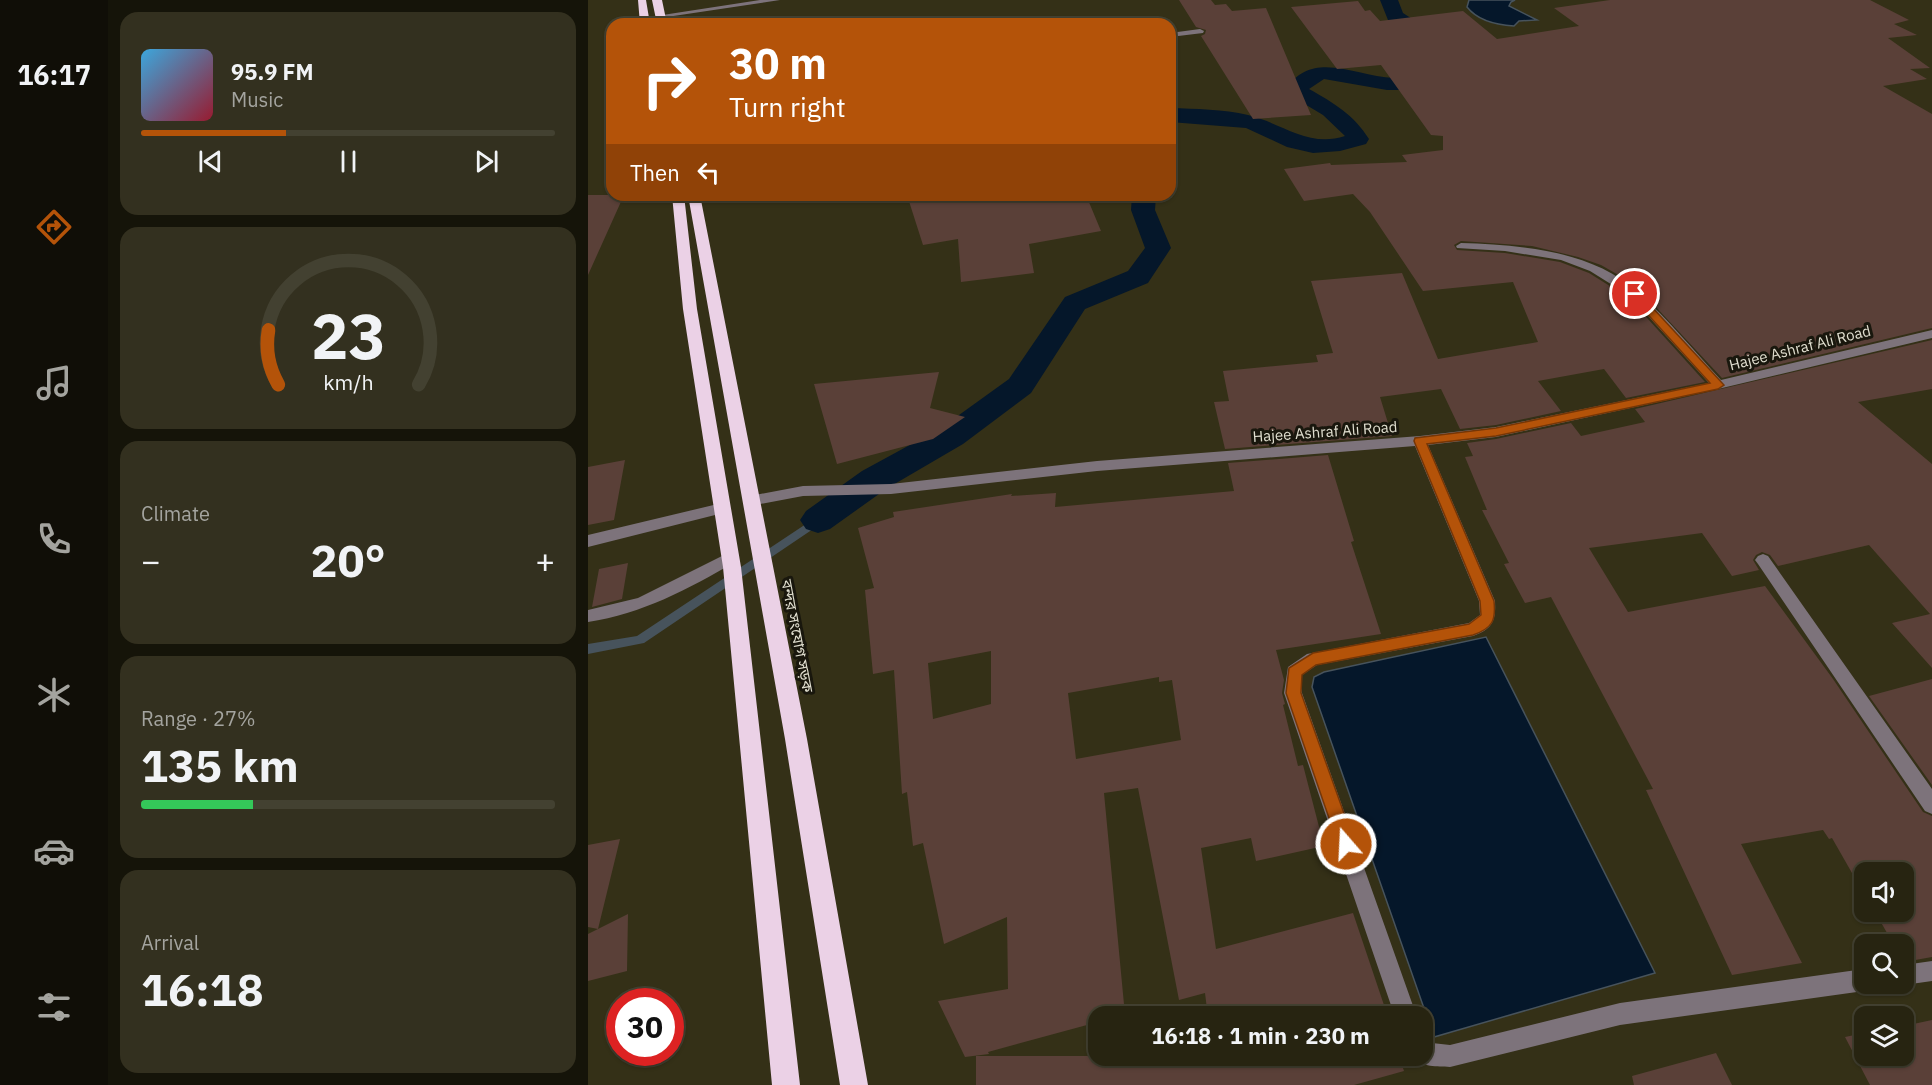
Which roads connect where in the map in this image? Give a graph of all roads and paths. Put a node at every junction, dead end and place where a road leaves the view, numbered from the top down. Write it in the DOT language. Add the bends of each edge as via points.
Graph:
graph roads {
  1 [pos="642,0"];
  2 [pos="657,0"];
  3 [pos="776,0"];
  4 [pos="644,18"];
  5 [pos="661,18"];
  6 [pos="672,18"];
  7 [pos="1200,31"];
  8 [pos="1176,34"];
  9 [pos="679,201"];
  10 [pos="695,201"];
  11 [pos="1461,246"];
  12 [pos="1932,334"];
  13 [pos="1718,385"];
  14 [pos="1420,441"];
  15 [pos="750,501"];
  16 [pos="722,508"];
  17 [pos="588,541"];
  18 [pos="1763,560"];
  19 [pos="731,563"];
  20 [pos="588,616"];
  21 [pos="1932,805"];
  22 [pos="1932,971"];
  23 [pos="1914,974"];
  24 [pos="1854,981"];
  25 [pos="1402,1006"];
  26 [pos="1433,1055"];
  27 [pos="786,1085"];
  28 [pos="854,1085"];
  1 -- 4 [label="highway"];
  2 -- 5 [label="highway"];
  3 -- 6 [label="street"];
  7 -- 8 [label="street"];
  9 -- 16 [label="highway" via="690,309"];
  10 -- 15 [label="highway, বন্দর সংযোগ সড়ক"];
  11 -- 13 [label="street" via="1563,257 1593,269 1635,294"];
  12 -- 13 [label="street, Hajee Ashraf Ali Road"];
  13 -- 14 [label="street, Hajee Ashraf Ali Road" via="1496,432"];
  14 -- 15 [label="street, Hajee Ashraf Ali Road" via="1098,466 891,489 803,492"];
  14 -- 25 [label="street" via="1487,601 1488,618 1473,629 1313,659 1294,672 1293,693"];
  15 -- 28 [label="highway, বন্দর সংযোগ সড়ক" via="796,739"];
  16 -- 17 [label="street"];
  16 -- 19 [label="highway"];
  18 -- 21 [label="street"];
  19 -- 20 [label="street" via="645,604 613,614"];
  19 -- 27 [label="highway"];
  22 -- 23 [label="street"];
  24 -- 26 [label="street" via="1620,1014 1450,1056"];
}
